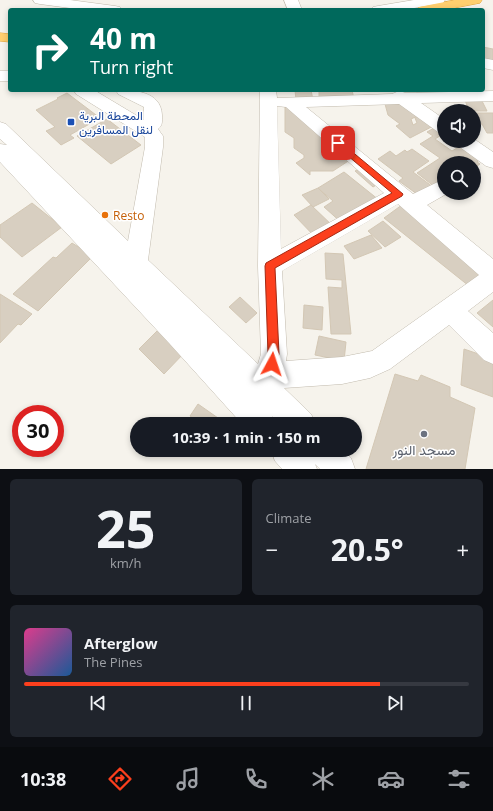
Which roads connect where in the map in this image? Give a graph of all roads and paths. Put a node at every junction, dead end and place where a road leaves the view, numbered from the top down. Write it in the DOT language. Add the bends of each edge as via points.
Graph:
graph roads {
  1 [pos="40,0"];
  2 [pos="438,0"];
  3 [pos="475,0"];
  4 [pos="487,7"];
  5 [pos="100,8"];
  6 [pos="390,8"];
  7 [pos="434,8"];
  8 [pos="483,8"];
  9 [pos="85,92"];
  10 [pos="102,92"];
  11 [pos="128,92"];
  12 [pos="362,95"];
  13 [pos="398,95"];
  14 [pos="493,96"];
  15 [pos="276,98"];
  16 [pos="437,123"];
  17 [pos="0,128"];
  18 [pos="154,131"];
  19 [pos="474,148"];
  20 [pos="0,150"];
  21 [pos="492,160"];
  22 [pos="481,166"];
  23 [pos="437,188"];
  24 [pos="405,199"];
  25 [pos="270,266"];
  26 [pos="493,273"];
  27 [pos="132,274"];
  28 [pos="493,279"];
  29 [pos="450,310"];
  30 [pos="493,351"];
  31 [pos="268,382"];
  32 [pos="255,417"];
  33 [pos="256,417"];
  34 [pos="296,417"];
  35 [pos="292,457"];
  36 [pos="329,457"];
  37 [pos="302,469"];
  38 [pos="340,469"];
  1 -- 5 [label="street"];
  2 -- 6 [label="street"];
  3 -- 7 [label="highway"];
  4 -- 8 [label="highway"];
  9 -- 18 [label="street"];
  10 -- 18 [label="street" via="141,114"];
  11 -- 18 [label="street" via="153,107"];
  12 -- 13 [label="street"];
  12 -- 15 [label="street"];
  13 -- 14 [label="street"];
  13 -- 16 [label="street"];
  15 -- 24 [label="street"];
  15 -- 25 [label="street"];
  17 -- 27 [label="street"];
  18 -- 27 [label="street" via="154,147"];
  19 -- 21 [label="street"];
  20 -- 27 [label="street"];
  21 -- 22 [label="street"];
  23 -- 24 [label="street"];
  24 -- 25 [label="street"];
  24 -- 26 [label="street"];
  25 -- 31 [label="street" via="274,354"];
  27 -- 31 [label="street"];
  27 -- 32 [label="street"];
  28 -- 29 [label="street"];
  29 -- 30 [label="street"];
  29 -- 31 [label="street" via="370,366"];
  31 -- 33 [label="street"];
  31 -- 34 [label="street"];
  35 -- 37 [label="street"];
  36 -- 38 [label="street"];
}
